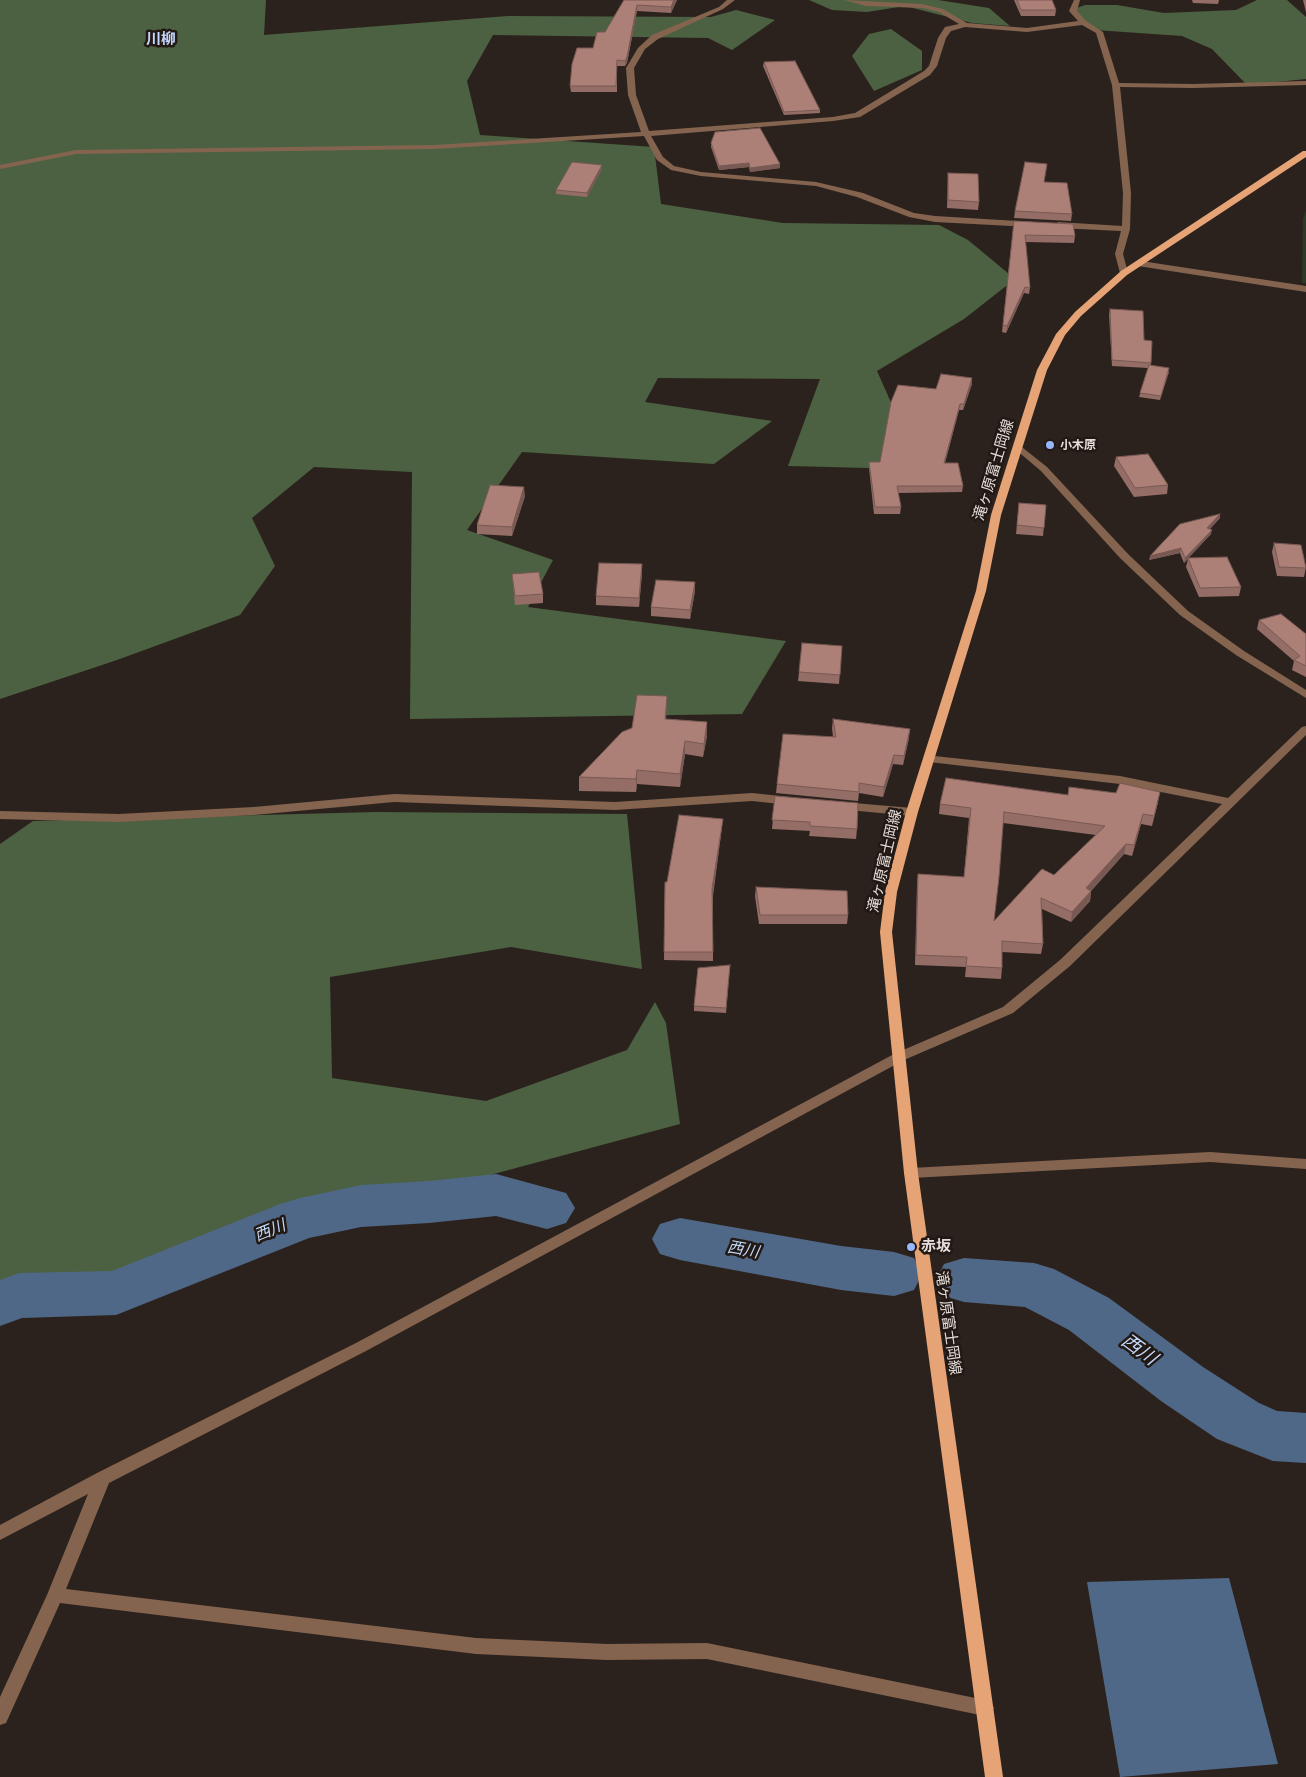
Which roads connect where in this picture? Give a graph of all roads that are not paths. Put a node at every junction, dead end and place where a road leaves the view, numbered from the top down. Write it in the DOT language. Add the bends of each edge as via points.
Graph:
graph roads {
  1 [pos="732,0"];
  2 [pos="848,0"];
  3 [pos="1077,0"];
  4 [pos="1083,23"];
  5 [pos="965,25"];
  6 [pos="1306,83"];
  7 [pos="1116,85"];
  8 [pos="646,134"];
  9 [pos="1306,153"];
  10 [pos="0,167"];
  11 [pos="1038,224"];
  12 [pos="1048,224"];
  13 [pos="1126,229"];
  14 [pos="1141,264"];
  15 [pos="1124,273"];
  16 [pos="1306,289"];
  17 [pos="1018,447"];
  18 [pos="1306,695"];
  19 [pos="1306,729"];
  20 [pos="929,758"];
  21 [pos="799,802"];
  22 [pos="1230,802"];
  23 [pos="827,804"];
  24 [pos="912,812"];
  25 [pos="0,815"];
  26 [pos="898,1057"];
  27 [pos="1306,1164"];
  28 [pos="911,1172"];
  29 [pos="103,1478"];
  30 [pos="0,1533"];
  31 [pos="55,1595"];
  32 [pos="984,1708"];
  33 [pos="0,1717"];
  34 [pos="994,1777"];
  1 -- 8 [label="street" via="655,37 642,48 630,68 632,95"];
  2 -- 5 [label="street" via="942,10"];
  3 -- 4 [label="street" via="1073,11"];
  4 -- 5 [label="street" via="1027,30"];
  4 -- 7 [label="street" via="1099,32"];
  5 -- 8 [label="street" via="948,28 927,73 857,115"];
  6 -- 7 [label="street"];
  7 -- 13 [label="street" via="1127,193"];
  8 -- 10 [label="street" via="434,147 110,150"];
  8 -- 11 [label="street" via="660,158 671,168 701,174 816,184 860,195 912,215 936,219"];
  9 -- 14 [label="main road, 滝ヶ原富士岡線"];
  12 -- 13 [label="street"];
  13 -- 15 [label="street" via="1119,254"];
  14 -- 15 [label="main road, 滝ヶ原富士岡線"];
  14 -- 16 [label="street"];
  15 -- 17 [label="main road, 滝ヶ原富士岡線" via="1078,314 1061,334 1042,370"];
  17 -- 18 [label="street" via="1044,469 1124,556 1184,613"];
  17 -- 20 [label="main road, 滝ヶ原富士岡線" via="996,515 981,591"];
  19 -- 22 [label="street"];
  20 -- 22 [label="street" via="1120,780"];
  20 -- 24 [label="main road, 滝ヶ原富士岡線"];
  21 -- 25 [label="street" via="752,797 615,806 394,798 254,811 119,818"];
  22 -- 26 [label="street" via="1065,963 1008,1010"];
  23 -- 24 [label="street"];
  24 -- 26 [label="main road, 滝ヶ原富士岡線" via="891,892 886,932"];
  26 -- 28 [label="main road, 滝ヶ原富士岡線"];
  26 -- 29 [label="street" via="361,1348"];
  27 -- 28 [label="street" via="1210,1156"];
  28 -- 32 [label="main road, 滝ヶ原富士岡線"];
  29 -- 30 [label="street"];
  29 -- 31 [label="street"];
  31 -- 32 [label="street" via="476,1646 607,1652 707,1651"];
  31 -- 33 [label="street"];
  32 -- 34 [label="main road, 滝ヶ原富士岡線"];
}
